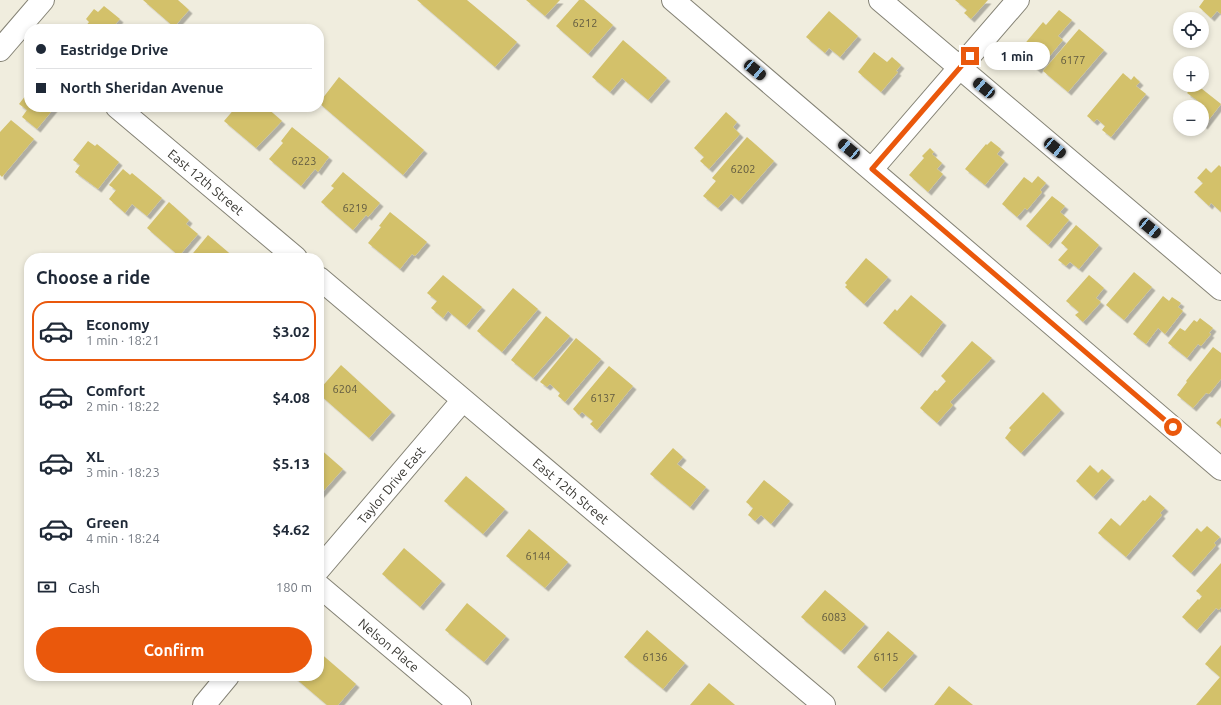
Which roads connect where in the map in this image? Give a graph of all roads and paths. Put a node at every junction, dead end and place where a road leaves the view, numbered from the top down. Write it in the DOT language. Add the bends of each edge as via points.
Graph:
graph roads {
  1 [pos="43,0"];
  2 [pos="673,0"];
  3 [pos="880,0"];
  4 [pos="1018,0"];
  5 [pos="28,24"];
  6 [pos="24,30"];
  7 [pos="0,50"];
  8 [pos="960,68"];
  9 [pos="123,112"];
  10 [pos="872,169"];
  11 [pos="290,253"];
  12 [pos="324,282"];
  13 [pos="1221,289"];
  14 [pos="463,400"];
  15 [pos="1221,469"];
  16 [pos="324,563"];
  17 [pos="324,590"];
  18 [pos="224,681"];
  19 [pos="821,704"];
  20 [pos="204,705"];
  21 [pos="460,705"];
  1 -- 5 [label="street"];
  2 -- 10 [label="street"];
  3 -- 8 [label="street"];
  4 -- 8 [label="street"];
  6 -- 7 [label="street"];
  8 -- 10 [label="street"];
  8 -- 13 [label="street"];
  9 -- 11 [label="street, East 12th Street"];
  10 -- 15 [label="street"];
  12 -- 14 [label="street, East 12th Street"];
  14 -- 16 [label="street, Taylor Drive East"];
  14 -- 19 [label="street, East 12th Street"];
  17 -- 21 [label="street, Nelson Place"];
  18 -- 20 [label="street"];
}
